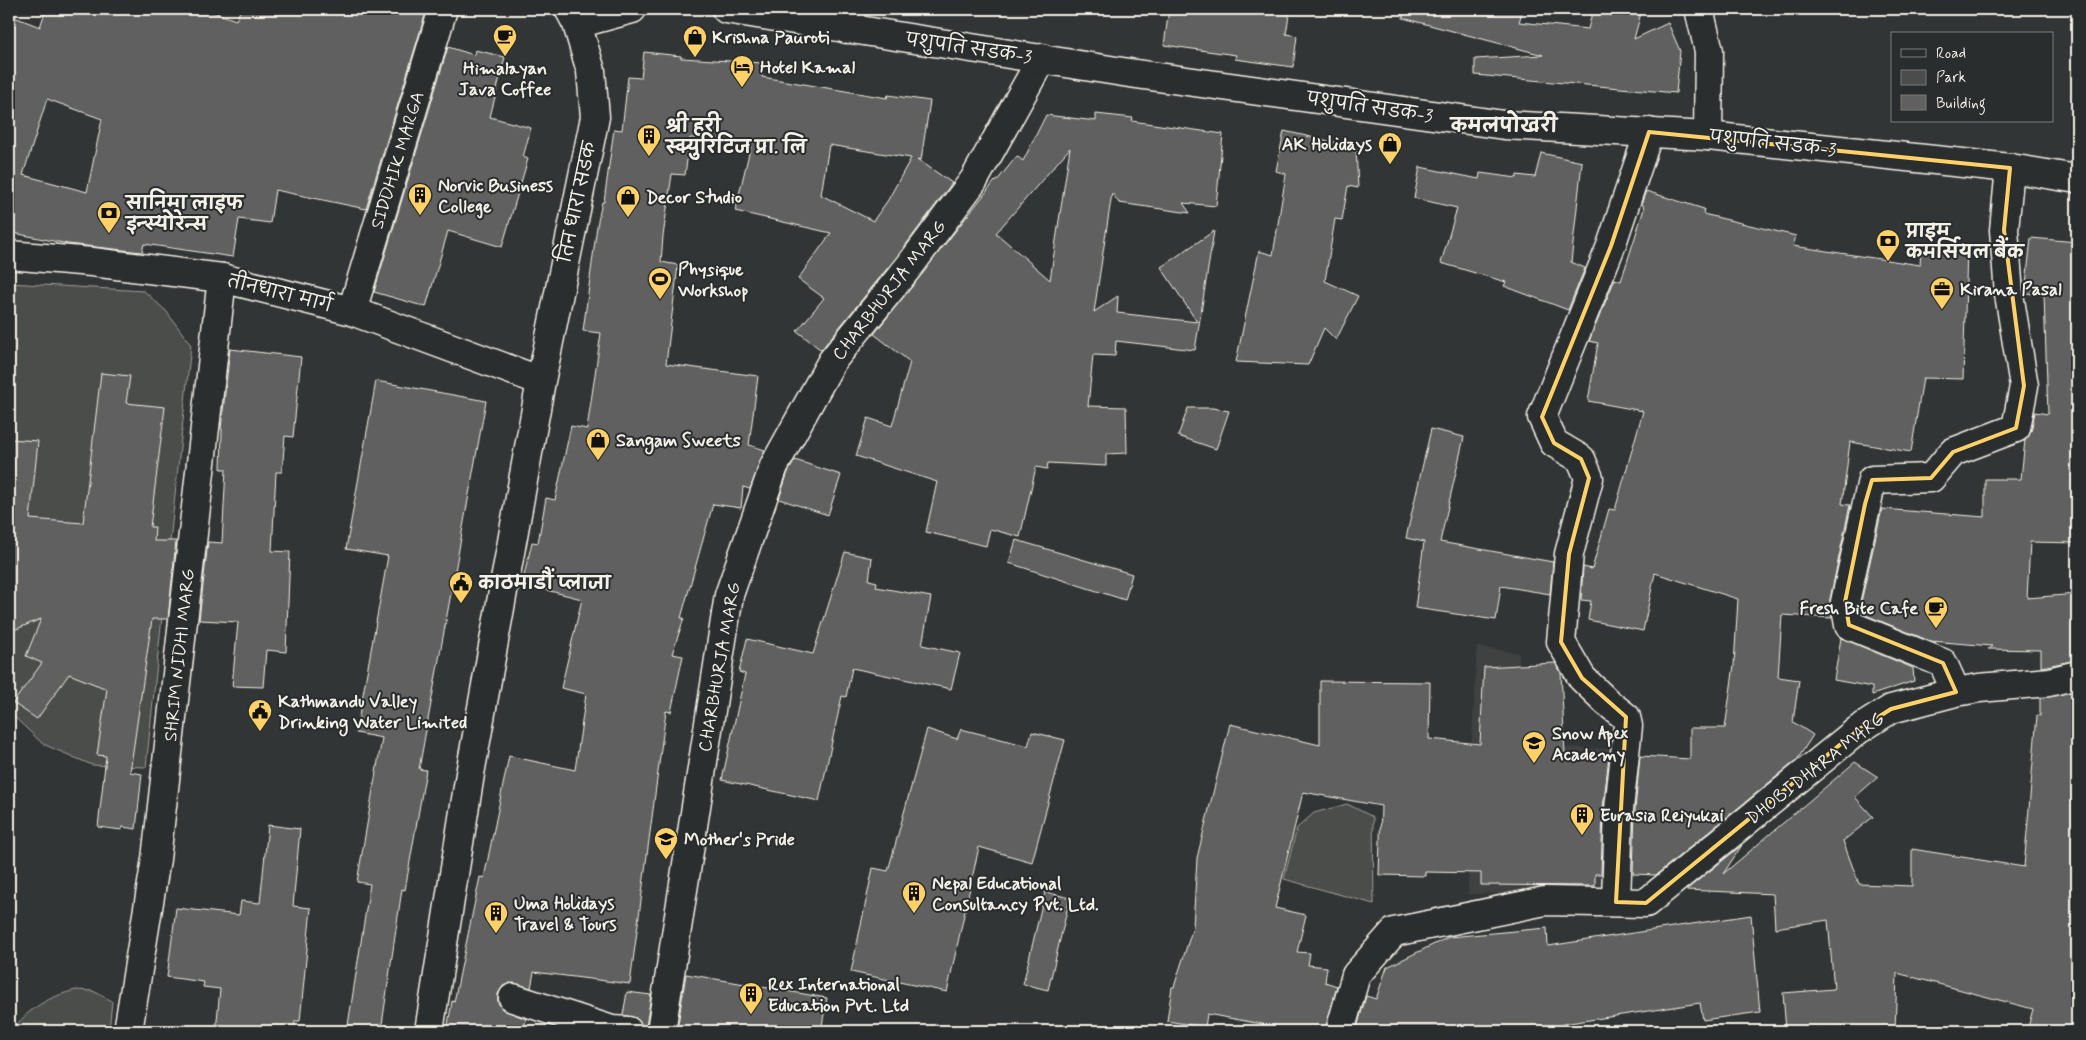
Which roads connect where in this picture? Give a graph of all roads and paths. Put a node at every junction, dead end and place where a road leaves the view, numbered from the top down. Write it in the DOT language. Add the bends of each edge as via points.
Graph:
graph roads {
  1 [pos="443,9"];
  2 [pos="632,9"];
  3 [pos="726,9"];
  4 [pos="1699,9"];
  5 [pos="573,16"];
  6 [pos="849,19"];
  7 [pos="1042,58"];
  8 [pos="1649,132"];
  9 [pos="1708,136"];
  10 [pos="2010,168"];
  11 [pos="2077,178"];
  12 [pos="9,255"];
  13 [pos="222,278"];
  14 [pos="352,311"];
  15 [pos="540,381"];
  16 [pos="2077,675"];
  17 [pos="1956,692"];
  18 [pos="1616,902"];
  19 [pos="513,998"];
  20 [pos="128,1031"];
  21 [pos="430,1031"];
  22 [pos="628,1031"];
  23 [pos="660,1031"];
  24 [pos="1340,1031"];
  1 -- 14 [label="street, SIDDHIK MARGA"];
  2 -- 5 [label="street"];
  3 -- 6 [label="street, पशुपति सडक-3"];
  4 -- 9 [label="street" via="1709,51"];
  5 -- 15 [label="street, तिन धारा सडक" via="591,71 594,117"];
  6 -- 7 [label="street, पशुपति सडक-3"];
  7 -- 8 [label="street, पशुपति सडक-3" via="1504,125"];
  7 -- 23 [label="street, CHARBHURJA MARG" via="974,180 832,361 774,466 729,595"];
  8 -- 9 [label="street, पशुपति सडक-3"];
  8 -- 18 [label="street" via="1610,246 1542,417 1554,444 1581,459 1590,478 1569,554 1561,642 1582,678 1626,717 1628,726 1619,809"];
  9 -- 10 [label="street, पशुपति सडक-3"];
  10 -- 11 [label="street, पशुपति सडक-3"];
  10 -- 17 [label="street" via="2004,230 2009,294 2024,386 2016,428 1953,452 1931,478 1872,480 1844,602 1849,625 1943,663"];
  12 -- 13 [label="street, तीनधारा मार्ग"];
  13 -- 14 [label="street, तीनधारा मार्ग"];
  13 -- 20 [label="street, SHRIM NIDHI MARG" via="156,860"];
  14 -- 15 [label="street, तीनधारा मार्ग"];
  15 -- 21 [label="street, तिन धारा सडक" via="470,774"];
  16 -- 17 [label="street, DHOBIDHARA MARG" via="2049,682"];
  17 -- 18 [label="street, DHOBIDHARA MARG" via="1891,709 1858,730 1646,902"];
  18 -- 24 [label="street, DHOBIDHARA MARG" via="1545,901 1394,932 1356,975"];
  19 -- 22 [label="street" via="612,1030"];
}
